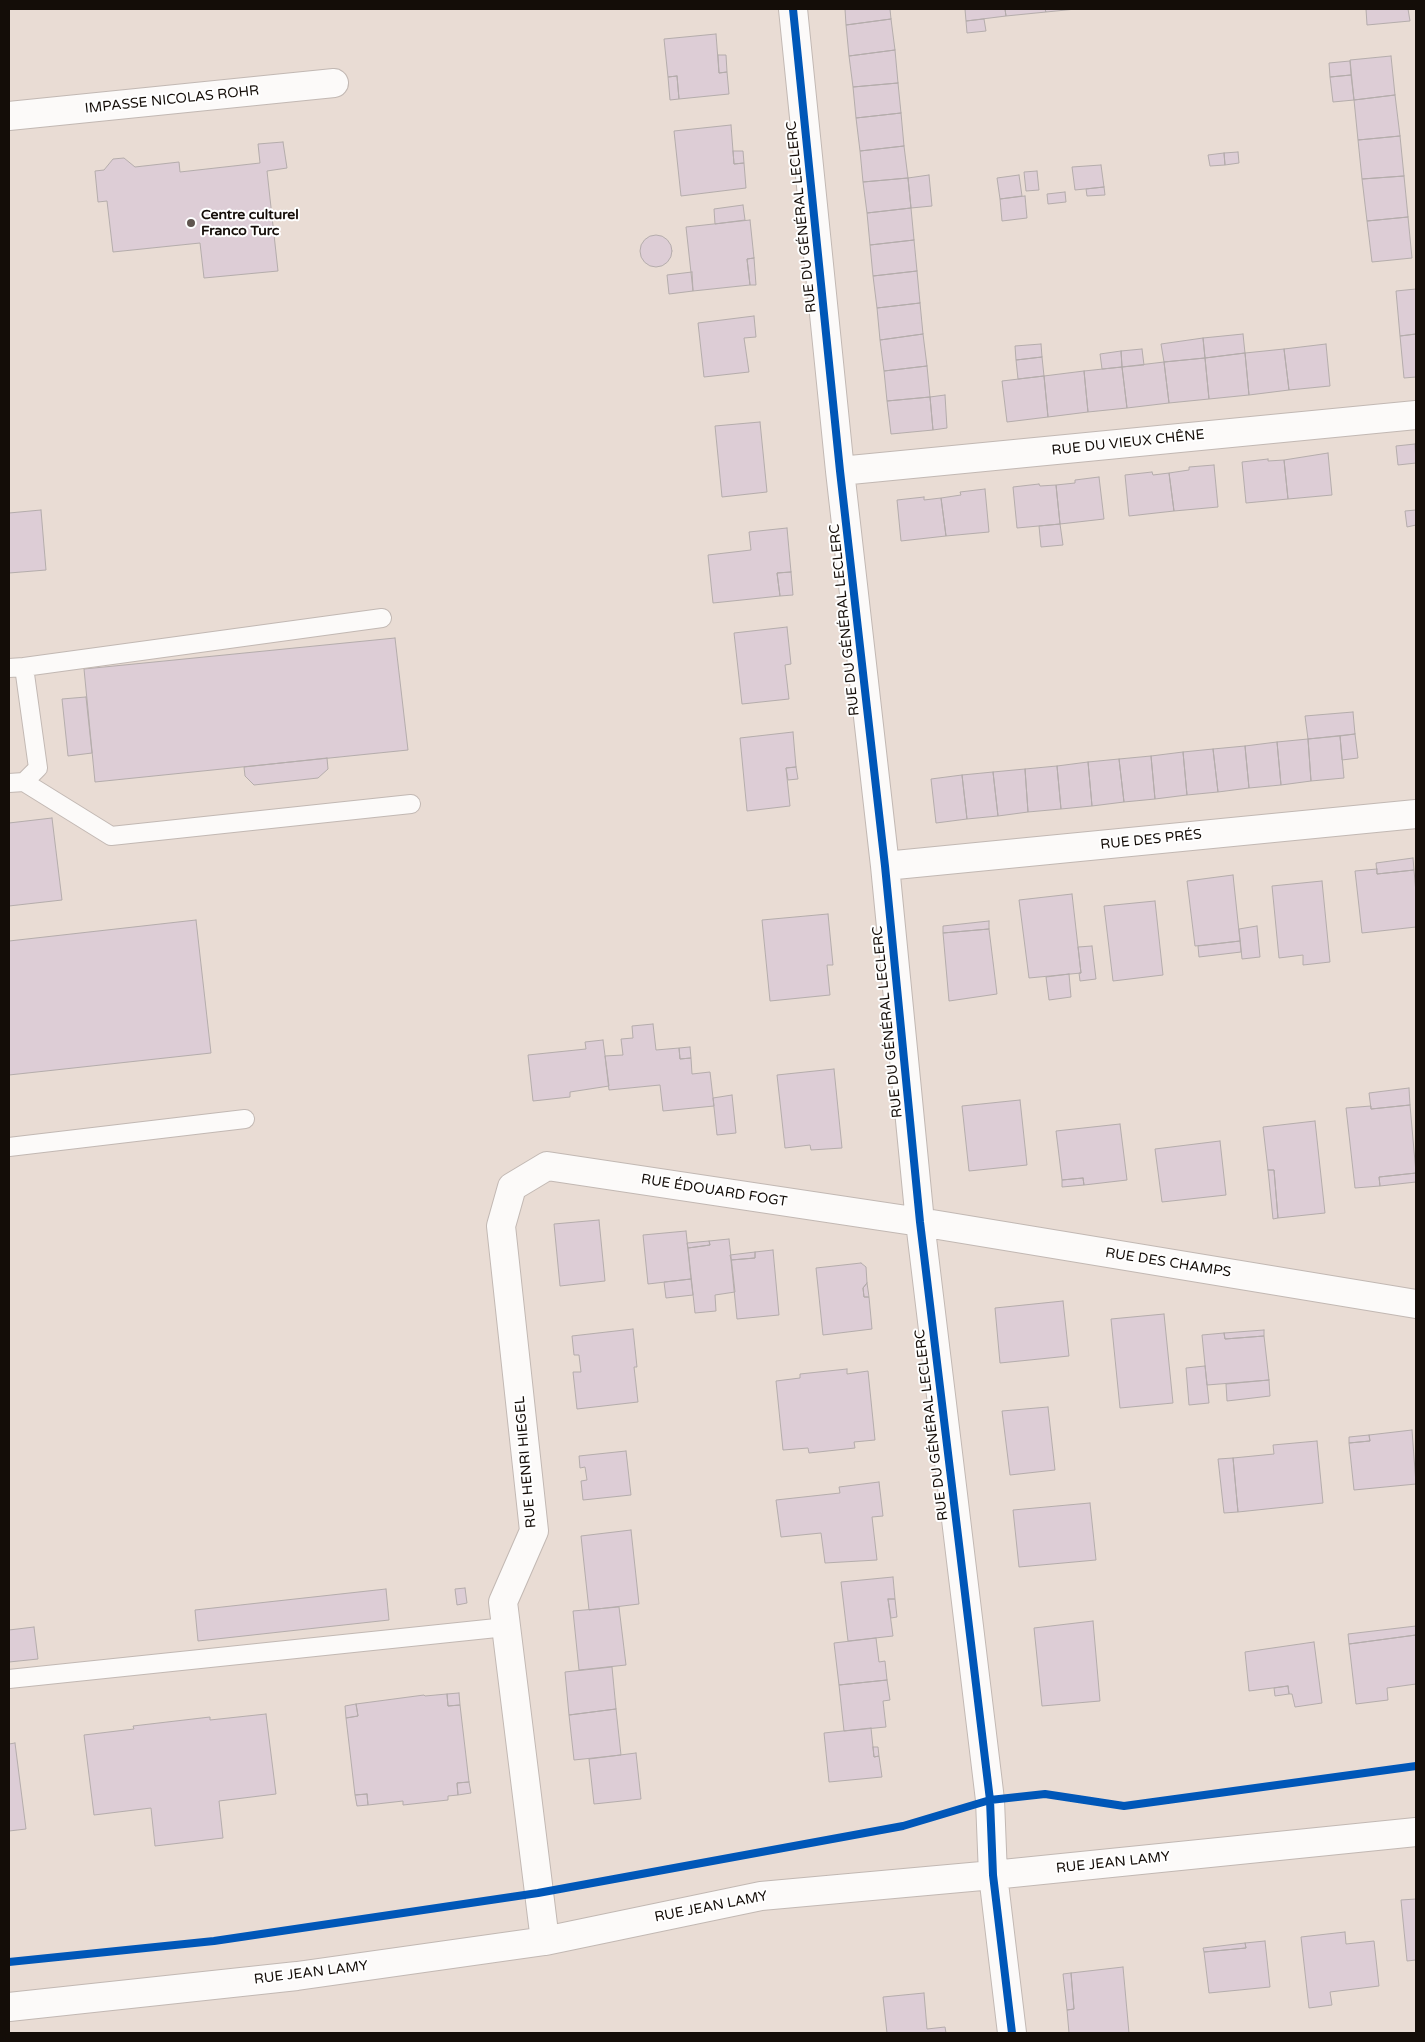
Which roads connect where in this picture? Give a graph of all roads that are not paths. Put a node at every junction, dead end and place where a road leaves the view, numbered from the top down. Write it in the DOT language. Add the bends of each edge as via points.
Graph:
graph roads {
  1 [pos="793,9"];
  2 [pos="334,83"];
  3 [pos="9,116"];
  4 [pos="1416,415"];
  5 [pos="840,471"];
  6 [pos="382,618"];
  7 [pos="17,668"];
  8 [pos="16,782"];
  9 [pos="411,804"];
  10 [pos="1416,814"];
  11 [pos="885,866"];
  12 [pos="245,1119"];
  13 [pos="9,1147"];
  14 [pos="512,1187"];
  15 [pos="920,1222"];
  16 [pos="1416,1304"];
  17 [pos="506,1627"];
  18 [pos="9,1679"];
  19 [pos="1416,1832"];
  20 [pos="993,1876"];
  21 [pos="546,1940"];
  22 [pos="9,2007"];
  23 [pos="1012,2033"];
  1 -- 5 [label="street, RUE DU GÉNÉRAL LECLERC"];
  2 -- 3 [label="street, IMPASSE NICOLAS ROHR"];
  4 -- 5 [label="street, RUE DU VIEUX CHÊNE"];
  5 -- 11 [label="street, RUE DU GÉNÉRAL LECLERC"];
  6 -- 7 [label="lane"];
  7 -- 8 [label="lane" via="38,768"];
  8 -- 9 [label="lane" via="111,836"];
  10 -- 11 [label="street, RUE DES PRÉS"];
  11 -- 15 [label="street, RUE DU GÉNÉRAL LECLERC"];
  12 -- 13 [label="lane"];
  14 -- 15 [label="street, RUE ÉDOUARD FOGT" via="547,1166"];
  14 -- 17 [label="street, RUE HENRI HIEGEL" via="501,1226 534,1531 503,1602"];
  15 -- 16 [label="street, RUE DES CHAMPS"];
  15 -- 20 [label="street, RUE DU GÉNÉRAL LECLERC" via="990,1800"];
  17 -- 18 [label="lane"];
  17 -- 21 [label="street, RUE HENRI HIEGEL"];
  19 -- 20 [label="street, RUE JEAN LAMY"];
  20 -- 21 [label="street, RUE JEAN LAMY" via="761,1896"];
  20 -- 23 [label="street, RUE DU GÉNÉRAL LECLERC"];
  21 -- 22 [label="street, RUE JEAN LAMY" via="297,1976"];
}
